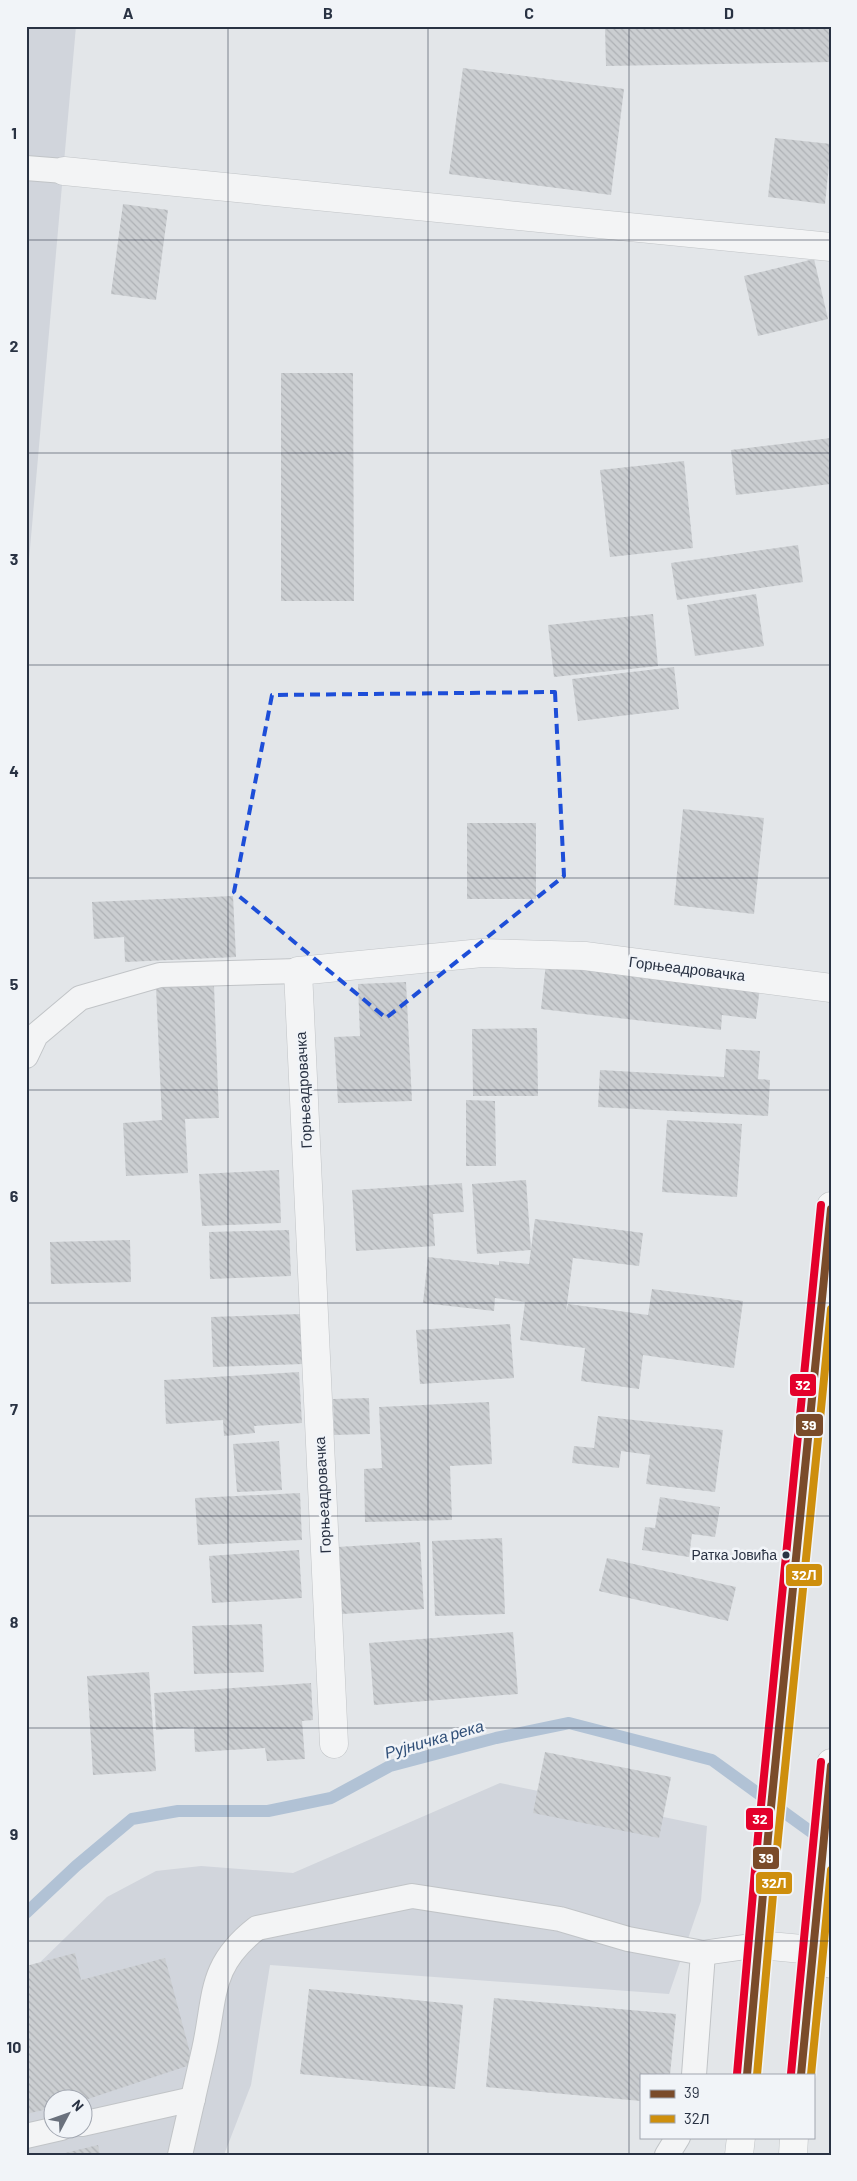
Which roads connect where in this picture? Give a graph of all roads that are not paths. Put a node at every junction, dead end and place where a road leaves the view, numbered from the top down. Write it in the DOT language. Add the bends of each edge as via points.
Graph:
graph roads {
  1 [pos="26,168"];
  2 [pos="64,171"];
  3 [pos="831,247"];
  4 [pos="298,971"];
  5 [pos="831,988"];
  6 [pos="26,1056"];
  7 [pos="831,1206"];
  8 [pos="334,1744"];
  9 [pos="831,1763"];
  10 [pos="759,1945"];
  11 [pos="703,1953"];
  12 [pos="822,1957"];
  13 [pos="694,2074"];
  14 [pos="747,2074"];
  15 [pos="800,2074"];
  16 [pos="193,2099"];
  17 [pos="92,2122"];
  18 [pos="42,2132"];
  19 [pos="26,2136"];
  20 [pos="677,2138"];
  21 [pos="741,2138"];
  22 [pos="794,2138"];
  23 [pos="180,2155"];
  24 [pos="667,2155"];
  25 [pos="739,2155"];
  26 [pos="793,2155"];
  1 -- 2 [label="lane"];
  2 -- 3 [label="street"];
  4 -- 5 [label="street, Горњеадровачка" via="482,953 585,956"];
  4 -- 6 [label="lane" via="160,975 80,998 36,1035"];
  4 -- 8 [label="street, Горњеадровачка"];
  7 -- 10 [label="main road"];
  9 -- 12 [label="main road" via="820,1872"];
  10 -- 11 [label="lane"];
  10 -- 12 [label="street"];
  10 -- 14 [label="main road"];
  11 -- 13 [label="lane"];
  11 -- 16 [label="lane" via="628,1939 560,1919 412,1896 257,1928 230,1954 214,1988"];
  12 -- 15 [label="main road"];
  16 -- 17 [label="lane"];
  16 -- 23 [label="lane"];
  18 -- 19 [label="lane"];
  20 -- 24 [label="lane"];
  21 -- 25 [label="main road"];
  22 -- 26 [label="main road"];
}
